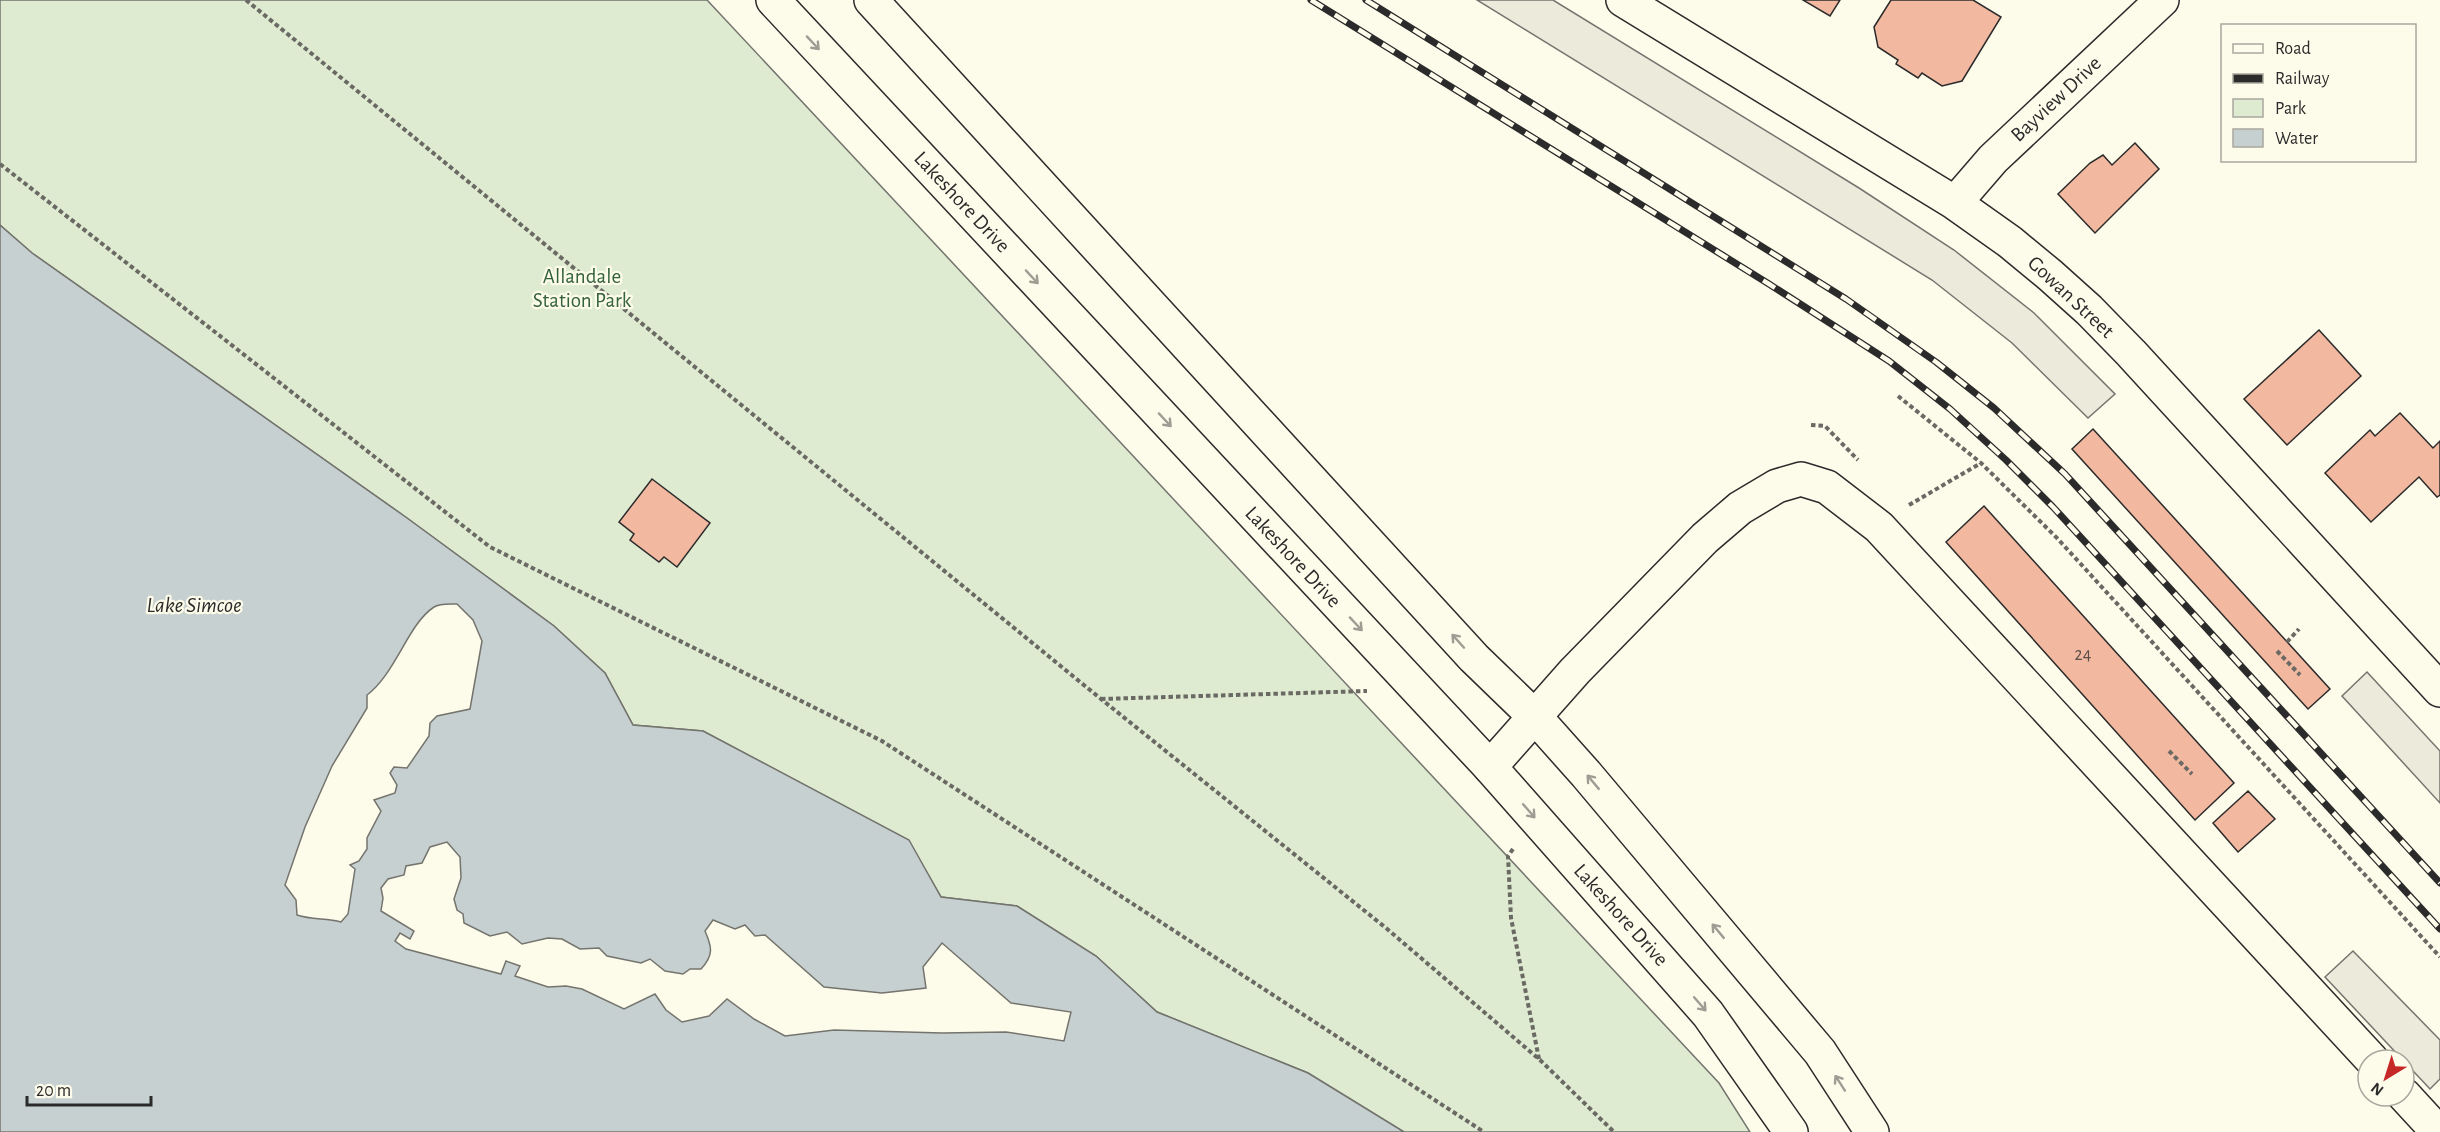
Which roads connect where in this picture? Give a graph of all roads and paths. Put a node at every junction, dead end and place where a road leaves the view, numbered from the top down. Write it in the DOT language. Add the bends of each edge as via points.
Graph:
graph roads {
  1 [pos="246,0"];
  2 [pos="773,0"];
  3 [pos="871,0"];
  4 [pos="1623,0"];
  5 [pos="2162,0"];
  6 [pos="0,164"];
  7 [pos="1955,203"];
  8 [pos="1898,396"];
  9 [pos="1981,463"];
  10 [pos="1904,507"];
  11 [pos="2299,629"];
  12 [pos="2287,642"];
  13 [pos="2277,651"];
  14 [pos="2300,675"];
  15 [pos="2440,690"];
  16 [pos="1101,699"];
  17 [pos="1376,699"];
  18 [pos="1536,718"];
  19 [pos="2169,751"];
  20 [pos="1490,767"];
  21 [pos="2192,774"];
  22 [pos="1516,846"];
  23 [pos="2440,957"];
  24 [pos="2361,1048"];
  25 [pos="1540,1060"];
  26 [pos="2416,1108"];
  27 [pos="1484,1132"];
  28 [pos="1614,1132"];
  29 [pos="1791,1132"];
  30 [pos="1872,1132"];
  31 [pos="2438,1132"];
  1 -- 16 [label="path"];
  2 -- 20 [label="main road, Lakeshore Drive, one-way"];
  18 -- 3 [label="main road, one-way" via="1466,649"];
  4 -- 7 [label="main road, Gowan Street"];
  5 -- 7 [label="main road, Bayview Drive" via="1993,159"];
  6 -- 27 [label="path" via="490,547 882,741"];
  7 -- 15 [label="main road, Gowan Street" via="2010,242 2089,310"];
  8 -- 9 [label="path"];
  9 -- 10 [label="path"];
  9 -- 23 [label="path" via="2057,538"];
  11 -- 12 [label="path"];
  13 -- 14 [label="path"];
  16 -- 17 [label="path" via="1367,691"];
  16 -- 25 [label="path" via="1386,928"];
  18 -- 20 [label="main road"];
  18 -- 24 [label="main road" via="1583,663 1705,538 1740,508 1777,486 1801,479 1827,487 1879,526"];
  30 -- 18 [label="main road, one-way" via="1820,1052"];
  19 -- 21 [label="path"];
  20 -- 29 [label="main road, Lakeshore Drive, one-way" via="1708,1014"];
  22 -- 25 [label="path" via="1508,856 1511,918"];
  25 -- 28 [label="path"];
  26 -- 31 [label="main road"];
}
